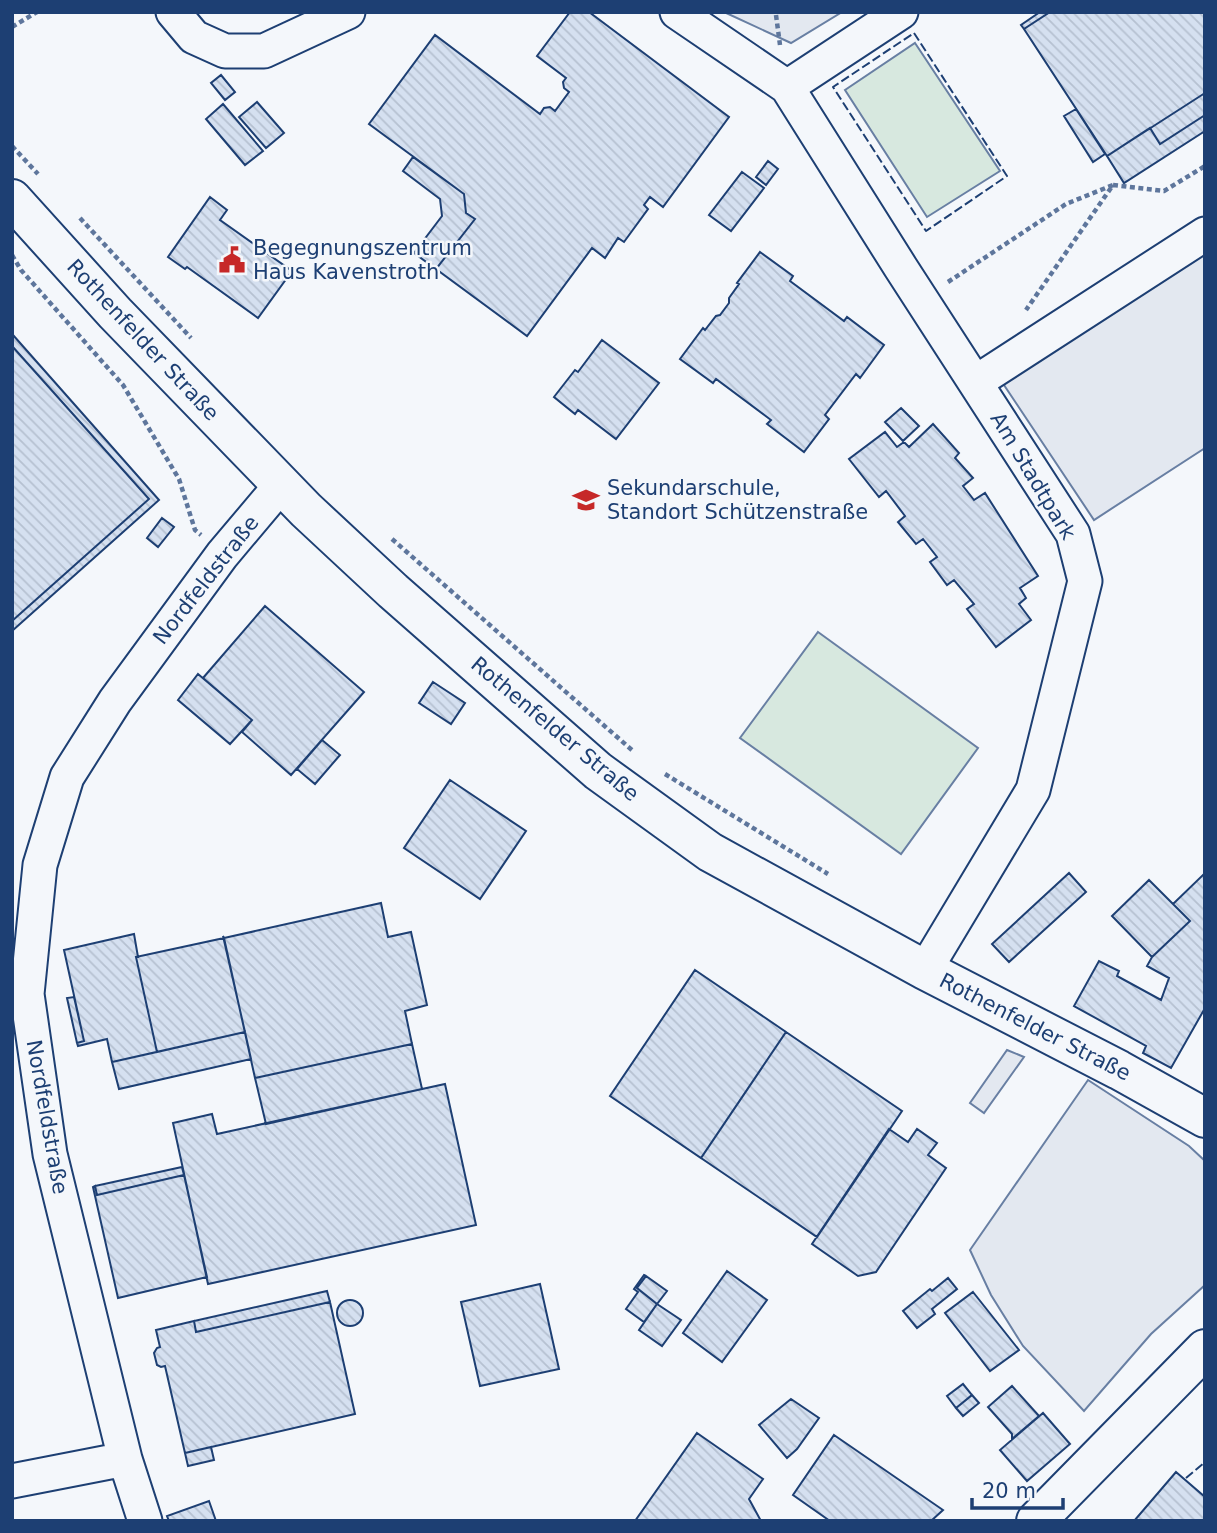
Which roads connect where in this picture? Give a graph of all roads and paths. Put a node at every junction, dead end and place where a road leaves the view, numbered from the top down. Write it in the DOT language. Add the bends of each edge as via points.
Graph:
graph roads {
  1 [pos="37,12"];
  2 [pos="173,12"];
  3 [pos="348,12"];
  4 [pos="677,12"];
  5 [pos="901,12"];
  6 [pos="12,27"];
  7 [pos="787,87"];
  8 [pos="12,146"];
  9 [pos="1205,166"];
  10 [pos="1113,185"];
  11 [pos="26,187"];
  12 [pos="75,213"];
  13 [pos="1205,234"];
  14 [pos="12,255"];
  15 [pos="921,300"];
  16 [pos="1021,316"];
  17 [pos="192,339"];
  18 [pos="976,382"];
  19 [pos="281,485"];
  20 [pos="383,531"];
  21 [pos="222,555"];
  22 [pos="638,755"];
  23 [pos="658,769"];
  24 [pos="832,877"];
  25 [pos="925,970"];
  26 [pos="1205,1118"];
  27 [pos="1205,1349"];
  28 [pos="125,1459"];
  29 [pos="12,1481"];
  30 [pos="1040,1519"];
  31 [pos="145,1521"];
  1 -- 6 [label="path"];
  2 -- 3 [label="street" via="194,37 225,51 264,51"];
  4 -- 7 [label="street"];
  5 -- 7 [label="street"];
  7 -- 15 [label="street, Am Stadtpark"];
  8 -- 11 [label="path"];
  9 -- 10 [label="path" via="1164,191"];
  10 -- 15 [label="path" via="1066,204"];
  10 -- 16 [label="path"];
  11 -- 19 [label="main road, Rothenfelder Straße" via="116,313"];
  12 -- 17 [label="path"];
  13 -- 18 [label="street"];
  14 -- 21 [label="path" via="123,385 179,479 195,530"];
  15 -- 18 [label="street, Am Stadtpark"];
  18 -- 25 [label="street, Am Stadtpark" via="1073,534 1085,581 1033,790"];
  19 -- 21 [label="street, Nordfeldstraße"];
  19 -- 25 [label="main road, Rothenfelder Straße" via="393,591 598,771 710,852"];
  20 -- 22 [label="path"];
  21 -- 28 [label="street, Nordfeldstraße" via="115,701 67,778 38,878 27,994 50,1154"];
  23 -- 24 [label="path"];
  25 -- 26 [label="main road, Rothenfelder Straße"];
  27 -- 30 [label="main road"];
  28 -- 29 [label="street"];
  28 -- 31 [label="street, Nordfeldstraße"];
}
